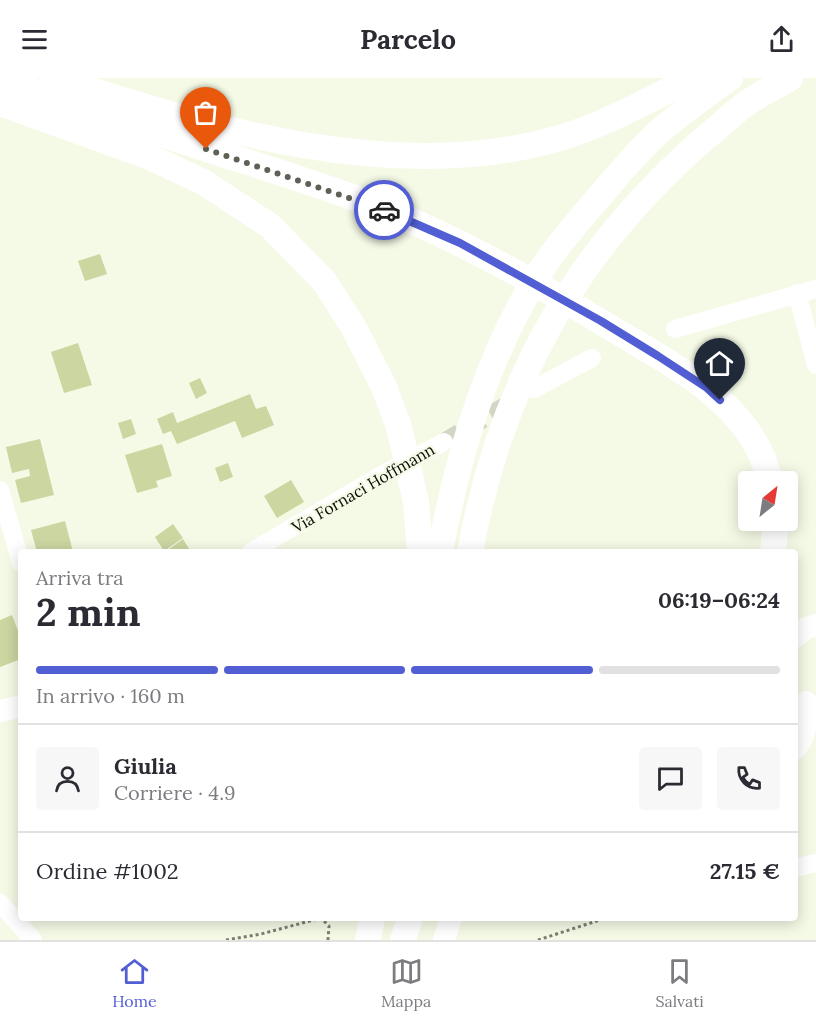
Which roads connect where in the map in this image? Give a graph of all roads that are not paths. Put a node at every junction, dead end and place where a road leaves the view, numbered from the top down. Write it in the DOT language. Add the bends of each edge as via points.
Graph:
graph roads {
  1 [pos="53,78"];
  2 [pos="693,78"];
  3 [pos="730,78"];
  4 [pos="790,78"];
  5 [pos="0,79"];
  6 [pos="0,87"];
  7 [pos="0,103"];
  8 [pos="102,116"];
  9 [pos="816,289"];
  10 [pos="797,293"];
  11 [pos="675,328"];
  12 [pos="592,358"];
  13 [pos="816,365"];
  14 [pos="534,389"];
  15 [pos="444,441"];
  16 [pos="497,443"];
  17 [pos="768,471"];
  18 [pos="0,490"];
  19 [pos="775,531"];
  20 [pos="256,549"];
  21 [pos="420,549"];
  22 [pos="441,549"];
  23 [pos="470,549"];
  24 [pos="484,549"];
  25 [pos="773,549"];
  26 [pos="18,553"];
  27 [pos="816,625"];
  28 [pos="798,634"];
  29 [pos="806,700"];
  30 [pos="798,745"];
  31 [pos="816,746"];
  32 [pos="798,762"];
  33 [pos="816,863"];
  34 [pos="798,867"];
  35 [pos="0,903"];
  36 [pos="365,921"];
  37 [pos="371,921"];
  38 [pos="401,921"];
  39 [pos="409,921"];
  40 [pos="33,940"];
  41 [pos="367,940"];
  42 [pos="398,940"];
  43 [pos="403,940"];
  1 -- 2 [label="highway" via="221,128 306,145 374,154 440,155 520,148 559,138 587,129"];
  3 -- 22 [label="highway" via="660,131 563,239 533,282 495,359 462,450"];
  4 -- 16 [label="highway" via="744,105 688,153 641,198 593,257 540,341"];
  5 -- 8 [label="highway"];
  6 -- 8 [label="highway"];
  7 -- 21 [label="highway" via="150,157 206,183 270,226 324,282 354,328 399,427 416,502"];
  8 -- 17 [label="highway" via="367,203 460,243 601,321 707,388 733,412"];
  9 -- 10 [label="street"];
  10 -- 11 [label="street"];
  10 -- 13 [label="street"];
  12 -- 14 [label="street"];
  15 -- 20 [label="street, Via Fornaci Hoffmann"];
  16 -- 23 [label="highway" via="477,509"];
  16 -- 24 [label="highway"];
  18 -- 26 [label="street"];
  19 -- 25 [label="highway"];
  27 -- 28 [label="main road"];
  29 -- 30 [label="main road" via="807,721"];
  31 -- 32 [label="main road"];
  33 -- 34 [label="street"];
  35 -- 40 [label="street"];
  36 -- 41 [label="highway"];
  37 -- 41 [label="highway"];
  38 -- 42 [label="highway"];
  39 -- 43 [label="highway"];
}
